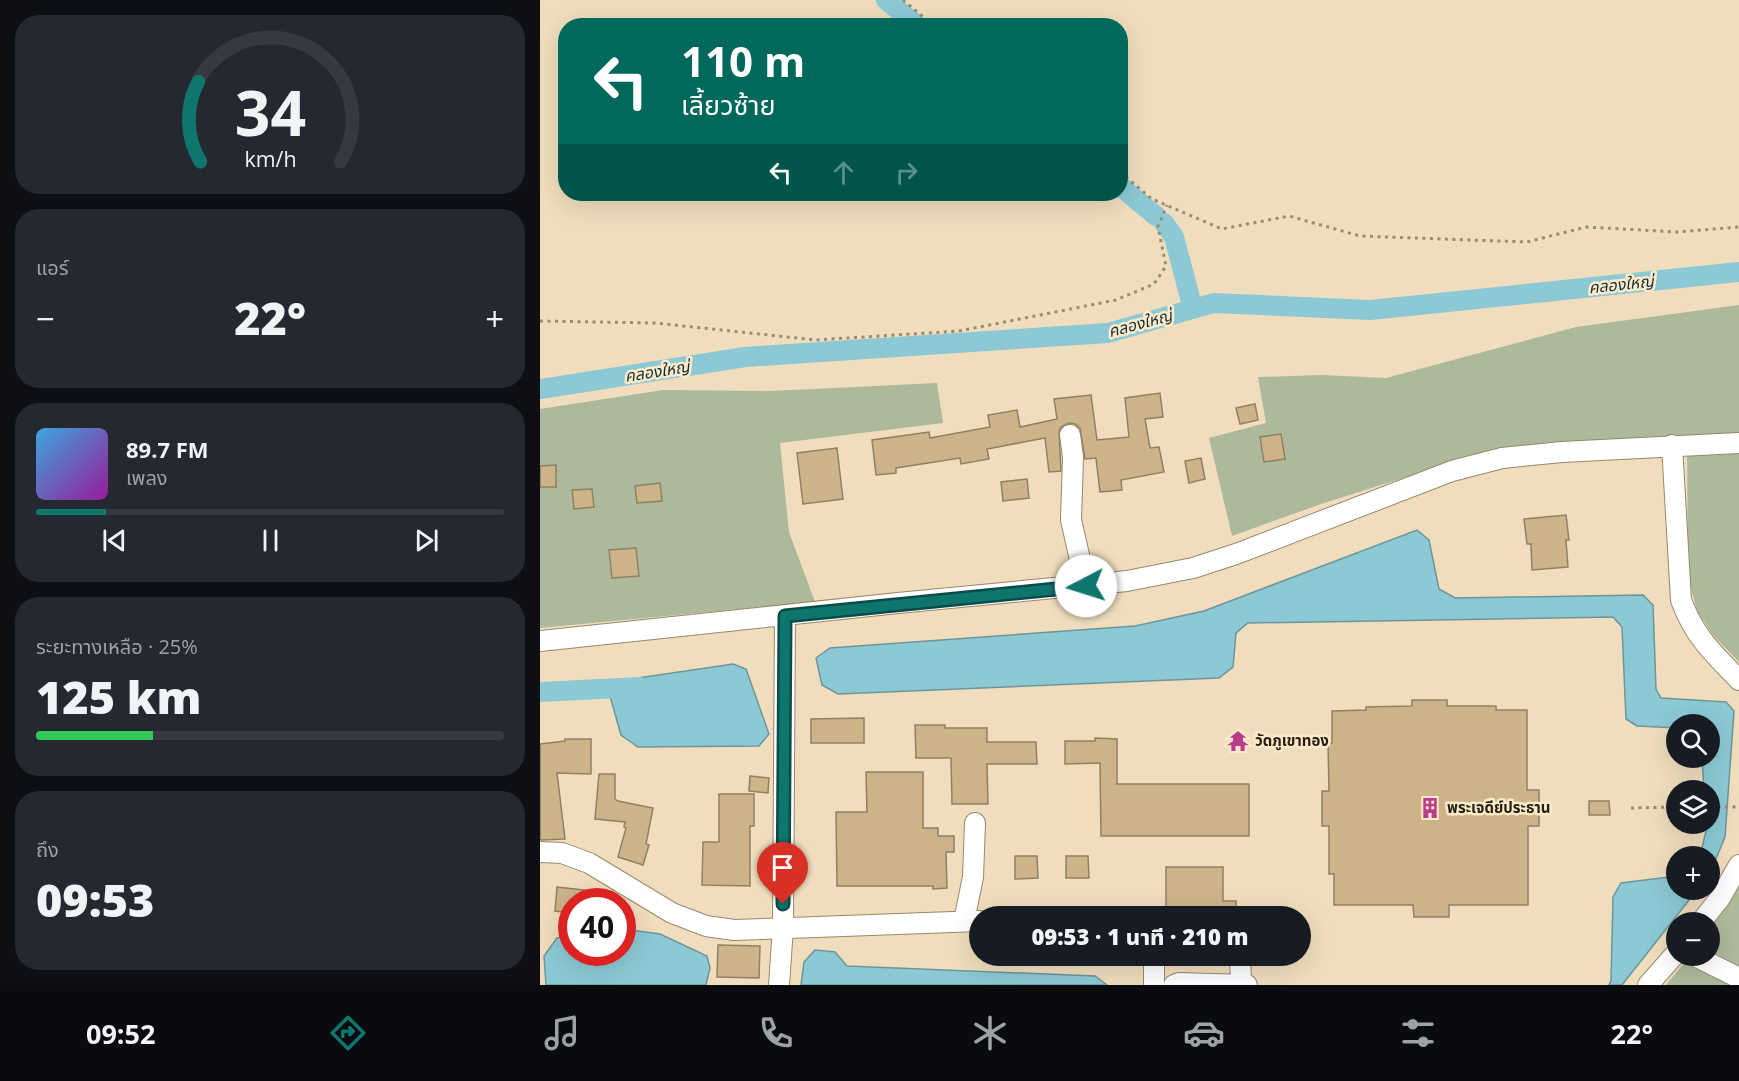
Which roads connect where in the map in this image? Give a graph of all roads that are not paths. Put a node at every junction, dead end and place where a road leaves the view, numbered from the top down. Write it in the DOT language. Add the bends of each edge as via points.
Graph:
graph roads {
  1 [pos="1070,435"];
  2 [pos="1739,443"];
  3 [pos="1672,445"];
  4 [pos="1086,586"];
  5 [pos="785,616"];
  6 [pos="540,641"];
  7 [pos="1739,680"];
  8 [pos="975,823"];
  9 [pos="540,852"];
  10 [pos="1739,865"];
  11 [pos="1734,888"];
  12 [pos="972,906"];
  13 [pos="1709,912"];
  14 [pos="969,921"];
  15 [pos="783,927"];
  16 [pos="1666,965"];
  17 [pos="1154,966"];
  18 [pos="1241,966"];
  19 [pos="1715,966"];
  20 [pos="1739,978"];
  21 [pos="1244,984"];
  22 [pos="778,985"];
  23 [pos="1154,985"];
  24 [pos="1174,985"];
  25 [pos="1648,985"];
  1 -- 4 [label="street" via="1071,520"];
  2 -- 3 [label="street"];
  3 -- 4 [label="street" via="1502,458 1452,471 1193,568"];
  3 -- 7 [label="street" via="1681,600 1703,643"];
  4 -- 5 [label="street"];
  5 -- 6 [label="street"];
  5 -- 15 [label="street"];
  8 -- 12 [label="street"];
  9 -- 15 [label="street" via="562,853 589,863 672,913 706,926 734,930"];
  10 -- 11 [label="street"];
  11 -- 13 [label="street"];
  14 -- 15 [label="street"];
  15 -- 22 [label="street"];
  16 -- 25 [label="street"];
  17 -- 23 [label="street"];
  18 -- 21 [label="street"];
  19 -- 20 [label="street"];
  21 -- 24 [label="street"];
}
